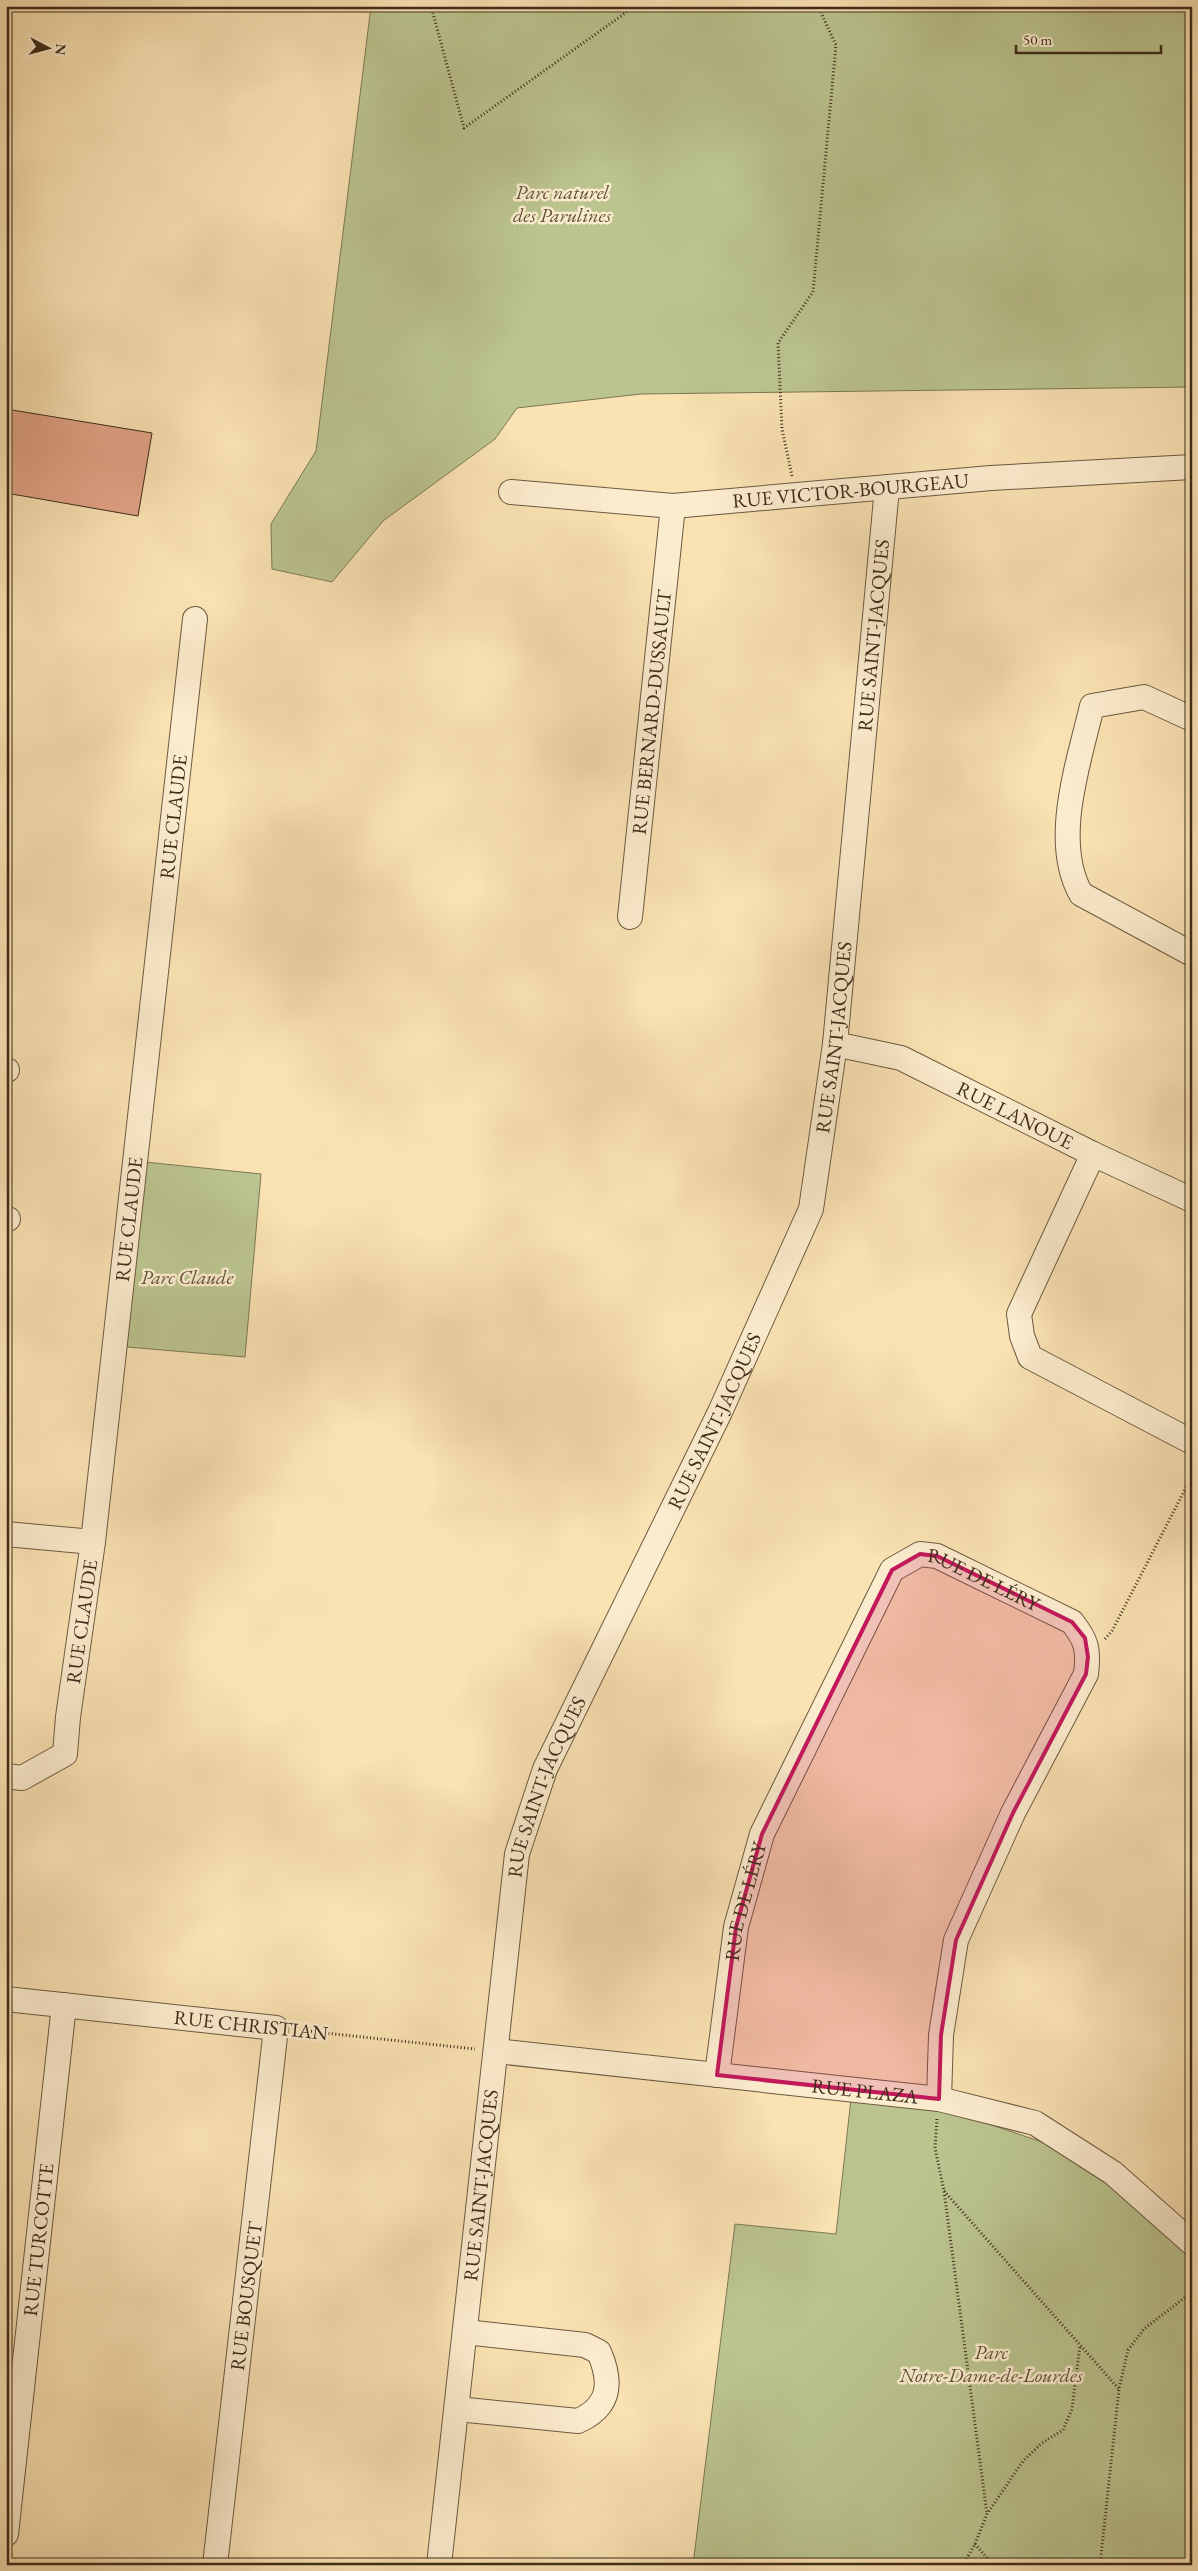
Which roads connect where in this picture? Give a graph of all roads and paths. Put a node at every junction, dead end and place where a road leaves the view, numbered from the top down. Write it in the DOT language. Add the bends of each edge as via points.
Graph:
graph roads {
  1 [pos="431,6"];
  2 [pos="635,6"];
  3 [pos="818,6"];
  4 [pos="1192,467"];
  5 [pos="887,488"];
  6 [pos="511,492"];
  7 [pos="796,496"];
  8 [pos="673,506"];
  9 [pos="195,618"];
  10 [pos="1192,720"];
  11 [pos="630,917"];
  12 [pos="1192,954"];
  13 [pos="835,1044"];
  14 [pos="1093,1154"];
  15 [pos="1192,1200"];
  16 [pos="1192,1442"];
  17 [pos="1192,1476"];
  18 [pos="6,1534"];
  19 [pos="93,1542"];
  20 [pos="1088,1657"];
  21 [pos="6,1776"];
  22 [pos="6,1998"];
  23 [pos="64,2005"];
  24 [pos="276,2028"];
  25 [pos="496,2051"];
  26 [pos="717,2075"];
  27 [pos="939,2099"];
  28 [pos="944,2190"];
  29 [pos="1192,2243"];
  30 [pos="1192,2292"];
  31 [pos="465,2332"];
  32 [pos="1080,2345"];
  33 [pos="1119,2389"];
  34 [pos="457,2409"];
  35 [pos="987,2514"];
  36 [pos="6,2534"];
  37 [pos="975,2544"];
  38 [pos="215,2565"];
  39 [pos="440,2565"];
  40 [pos="962,2565"];
  41 [pos="993,2565"];
  42 [pos="1100,2565"];
  1 -- 2 [label="path" via="464,128"];
  3 -- 7 [label="path" via="836,45 813,292 778,343 782,429"];
  4 -- 5 [label="street, RUE VICTOR-BOURGEAU" via="991,478"];
  5 -- 7 [label="street, RUE VICTOR-BOURGEAU"];
  5 -- 13 [label="street, RUE SAINT-JACQUES"];
  6 -- 8 [label="street, RUE VICTOR-BOURGEAU"];
  7 -- 8 [label="street, RUE VICTOR-BOURGEAU"];
  8 -- 11 [label="street, RUE BERNARD-DUSSAULT"];
  9 -- 19 [label="street, RUE CLAUDE"];
  10 -- 12 [label="street" via="1144,697 1092,706 1070,804 1069,857 1072,879 1081,894"];
  13 -- 14 [label="street, RUE LANOUE" via="901,1058"];
  13 -- 25 [label="street, RUE SAINT-JACQUES" via="811,1209 720,1412 545,1769 517,1854"];
  14 -- 15 [label="street, RUE LANOUE"];
  14 -- 16 [label="street" via="1019,1314 1022,1336 1030,1357"];
  17 -- 20 [label="path" via="1112,1632"];
  18 -- 19 [label="street"];
  19 -- 21 [label="street, RUE CLAUDE" via="65,1754 22,1778"];
  20 -- 26 [label="street, RUE DE LÉRY" via="1084,1638 1072,1622 937,1556 920,1554 892,1570 762,1834 736,1927"];
  20 -- 27 [label="street" via="1086,1674 1013,1813 956,1940 941,2035"];
  22 -- 23 [label="street, RUE CHRISTIAN"];
  23 -- 24 [label="street, RUE CHRISTIAN"];
  23 -- 36 [label="street, RUE TURCOTTE"];
  24 -- 25 [label="path, RUE CHRISTIAN"];
  24 -- 38 [label="street, RUE BOUSQUET"];
  25 -- 26 [label="street, RUE PLAZA"];
  25 -- 31 [label="street, RUE SAINT-JACQUES"];
  26 -- 27 [label="street, RUE PLAZA"];
  27 -- 28 [label="path" via="935,2148"];
  27 -- 29 [label="street, RUE PLAZA" via="1035,2122 1113,2173"];
  28 -- 32 [label="path"];
  28 -- 35 [label="path"];
  30 -- 33 [label="path" via="1144,2329 1128,2350"];
  31 -- 34 [label="street, RUE SAINT-JACQUES"];
  31 -- 34 [label="street" via="585,2345 600,2352 608,2378 607,2391 592,2415 578,2421"];
  32 -- 33 [label="path"];
  32 -- 35 [label="path" via="1072,2410 1063,2430 1042,2443 1023,2461"];
  33 -- 42 [label="path"];
  34 -- 39 [label="street, RUE SAINT-JACQUES"];
  35 -- 37 [label="path"];
  37 -- 40 [label="path"];
  37 -- 41 [label="path"];
}
